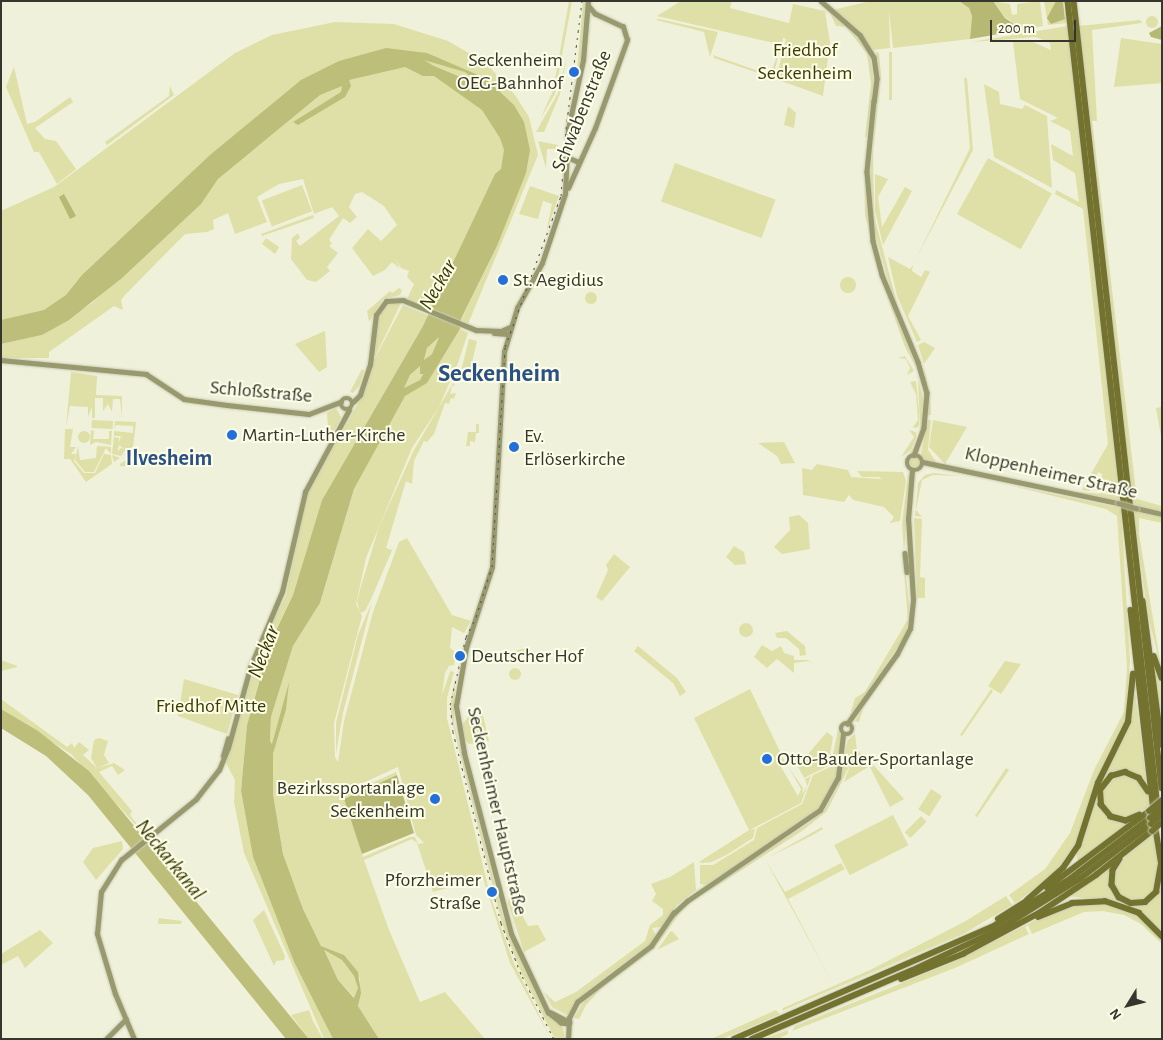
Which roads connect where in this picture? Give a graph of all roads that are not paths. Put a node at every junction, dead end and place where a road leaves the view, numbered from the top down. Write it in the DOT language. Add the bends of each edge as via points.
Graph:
graph roads {
  1 [pos="821,1"];
  2 [pos="1068,1"];
  3 [pos="1074,1"];
  4 [pos="588,4"];
  5 [pos="595,14"];
  6 [pos="587,16"];
  7 [pos="567,157"];
  8 [pos="579,162"];
  9 [pos="566,194"];
  10 [pos="510,327"];
  11 [pos="488,331"];
  12 [pos="507,337"];
  13 [pos="1,360"];
  14 [pos="352,400"];
  15 [pos="344,407"];
  16 [pos="918,463"];
  17 [pos="1162,514"];
  18 [pos="1136,574"];
  19 [pos="1132,585"];
  20 [pos="1150,646"];
  21 [pos="1134,657"];
  22 [pos="1162,678"];
  23 [pos="850,725"];
  24 [pos="846,734"];
  25 [pos="1162,745"];
  26 [pos="1162,788"];
  27 [pos="1152,799"];
  28 [pos="1162,800"];
  29 [pos="1162,807"];
  30 [pos="1162,814"];
  31 [pos="1150,821"];
  32 [pos="1162,822"];
  33 [pos="1162,830"];
  34 [pos="1126,852"];
  35 [pos="1161,863"];
  36 [pos="1027,900"];
  37 [pos="1020,915"];
  38 [pos="1162,936"];
  39 [pos="545,1008"];
  40 [pos="126,1019"];
  41 [pos="561,1023"];
  42 [pos="569,1023"];
  43 [pos="568,1032"];
  44 [pos="106,1039"];
  45 [pos="134,1039"];
  46 [pos="568,1039"];
  47 [pos="734,1039"];
  48 [pos="752,1039"];
  1 -- 16 [label="main road" via="854,30 870,52 876,87 868,145 868,198 878,261 926,387"];
  2 -- 19 [label="highway"];
  3 -- 18 [label="highway"];
  4 -- 5 [label="main road"];
  4 -- 6 [label="main road, Seckenheimer Hauptstraße"];
  5 -- 6 [label="main road"];
  5 -- 8 [label="main road, Schwabenstraße" via="623,28 627,40"];
  6 -- 7 [label="main road, Seckenheimer Hauptstraße" via="583,60 568,129"];
  7 -- 8 [label="main road"];
  7 -- 9 [label="main road, Seckenheimer Hauptstraße"];
  8 -- 9 [label="main road, Schwabenstraße"];
  9 -- 10 [label="main road, Seckenheimer Hauptstraße" via="542,263 519,303"];
  10 -- 11 [label="main road"];
  10 -- 12 [label="main road, Seckenheimer Hauptstraße"];
  11 -- 12 [label="main road"];
  11 -- 14 [label="main road" via="473,329 406,301 389,300 377,312 372,357 361,389"];
  12 -- 39 [label="main road, Seckenheimer Hauptstraße" via="492,567 466,648 456,706 461,740 506,919"];
  13 -- 15 [label="main road, Schloßstraße" via="146,374 188,400 309,414 330,406"];
  14 -- 15 [label="main road"];
  14 -- 15 [label="main road, Schloßstraße" via="345,398"];
  15 -- 40 [label="main road" via="344,419 305,492 282,592 250,668 227,753 216,774 196,799 132,852 110,874 101,892 97,917 102,954"];
  16 -- 17 [label="main road, Kloppenheimer Straße, bridge" via="1017,481"];
  16 -- 23 [label="main road" via="908,518 906,560 912,608 905,641"];
  18 -- 20 [label="highway"];
  18 -- 26 [label="highway"];
  19 -- 21 [label="highway"];
  19 -- 33 [label="highway"];
  20 -- 22 [label="highway"];
  20 -- 25 [label="highway"];
  21 -- 27 [label="highway"];
  21 -- 36 [label="highway" via="1128,722 1098,783 1078,846 1063,868"];
  23 -- 24 [label="main road"];
  23 -- 24 [label="main road" via="842,727"];
  24 -- 42 [label="main road" via="835,788 820,810 686,898 647,949 593,988"];
  27 -- 31 [label="highway" via="1143,782 1129,773 1110,776 1100,790 1102,808 1114,819"];
  27 -- 35 [label="highway"];
  28 -- 31 [label="highway, bridge"];
  29 -- 31 [label="highway, bridge"];
  30 -- 31 [label="highway, bridge"];
  31 -- 32 [label="highway, bridge"];
  31 -- 34 [label="highway"];
  31 -- 36 [label="highway"];
  31 -- 37 [label="highway"];
  34 -- 35 [label="highway" via="1115,866 1111,879 1116,894 1128,902 1142,902 1154,894 1160,883"];
  34 -- 37 [label="highway"];
  36 -- 37 [label="highway"];
  37 -- 38 [label="highway" via="1101,900 1136,912"];
  37 -- 47 [label="highway"];
  37 -- 48 [label="highway" via="946,956"];
  39 -- 41 [label="main road"];
  39 -- 42 [label="main road"];
  40 -- 44 [label="main road"];
  40 -- 45 [label="main road"];
  41 -- 42 [label="main road"];
  41 -- 43 [label="main road"];
  42 -- 43 [label="main road"];
  43 -- 46 [label="main road"];
}
